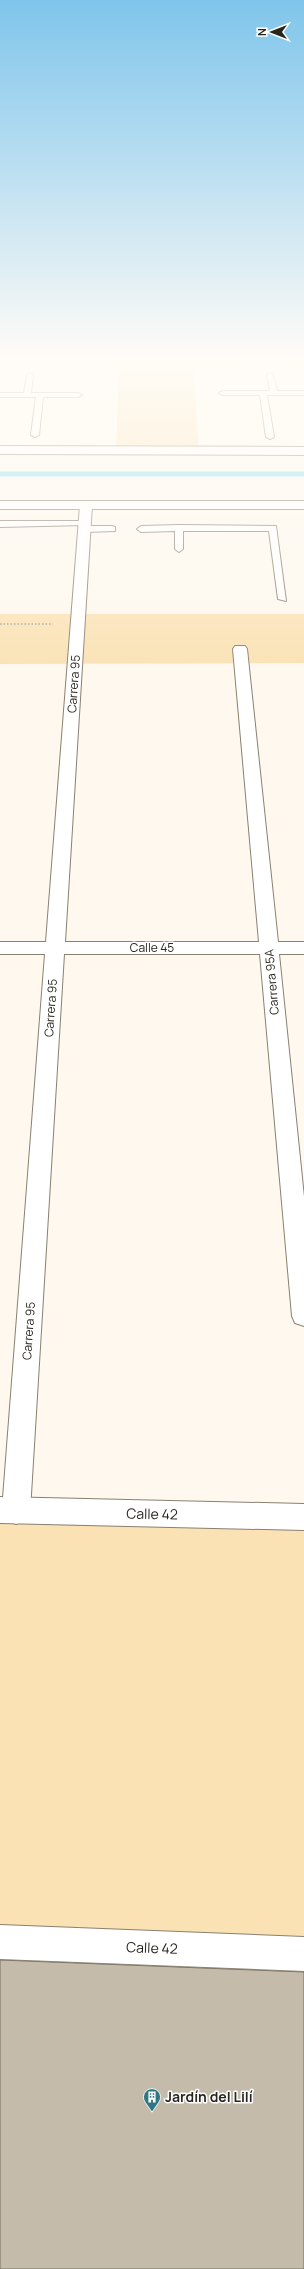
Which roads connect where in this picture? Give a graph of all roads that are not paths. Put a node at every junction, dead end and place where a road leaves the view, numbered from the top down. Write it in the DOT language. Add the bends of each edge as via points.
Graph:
graph roads {
  1 [pos="0,504"];
  2 [pos="304,505"];
  3 [pos="85,519"];
  4 [pos="0,524"];
  5 [pos="179,528"];
  6 [pos="112,529"];
  7 [pos="141,529"];
  8 [pos="179,549"];
  9 [pos="283,599"];
  10 [pos="240,649"];
  11 [pos="0,948"];
  12 [pos="56,948"];
  13 [pos="269,948"];
  14 [pos="304,948"];
  15 [pos="304,1316"];
  16 [pos="8,1510"];
  17 [pos="304,1517"];
  18 [pos="0,1942"];
  19 [pos="304,1954"];
  1 -- 3 [label="street"];
  2 -- 3 [label="street"];
  3 -- 4 [label="lane"];
  3 -- 6 [label="lane"];
  3 -- 12 [label="street, Carrera 95"];
  5 -- 7 [label="lane"];
  5 -- 8 [label="lane"];
  5 -- 9 [label="lane" via="273,528"];
  10 -- 13 [label="street, Carrera 95A"];
  11 -- 12 [label="street, Calle 45"];
  12 -- 13 [label="street, Calle 45"];
  12 -- 16 [label="street, Carrera 95"];
  13 -- 14 [label="street, Calle 45"];
  13 -- 15 [label="street, Carrera 95A"];
  16 -- 17 [label="street, Calle 42"];
  18 -- 19 [label="street, Calle 42"];
}
